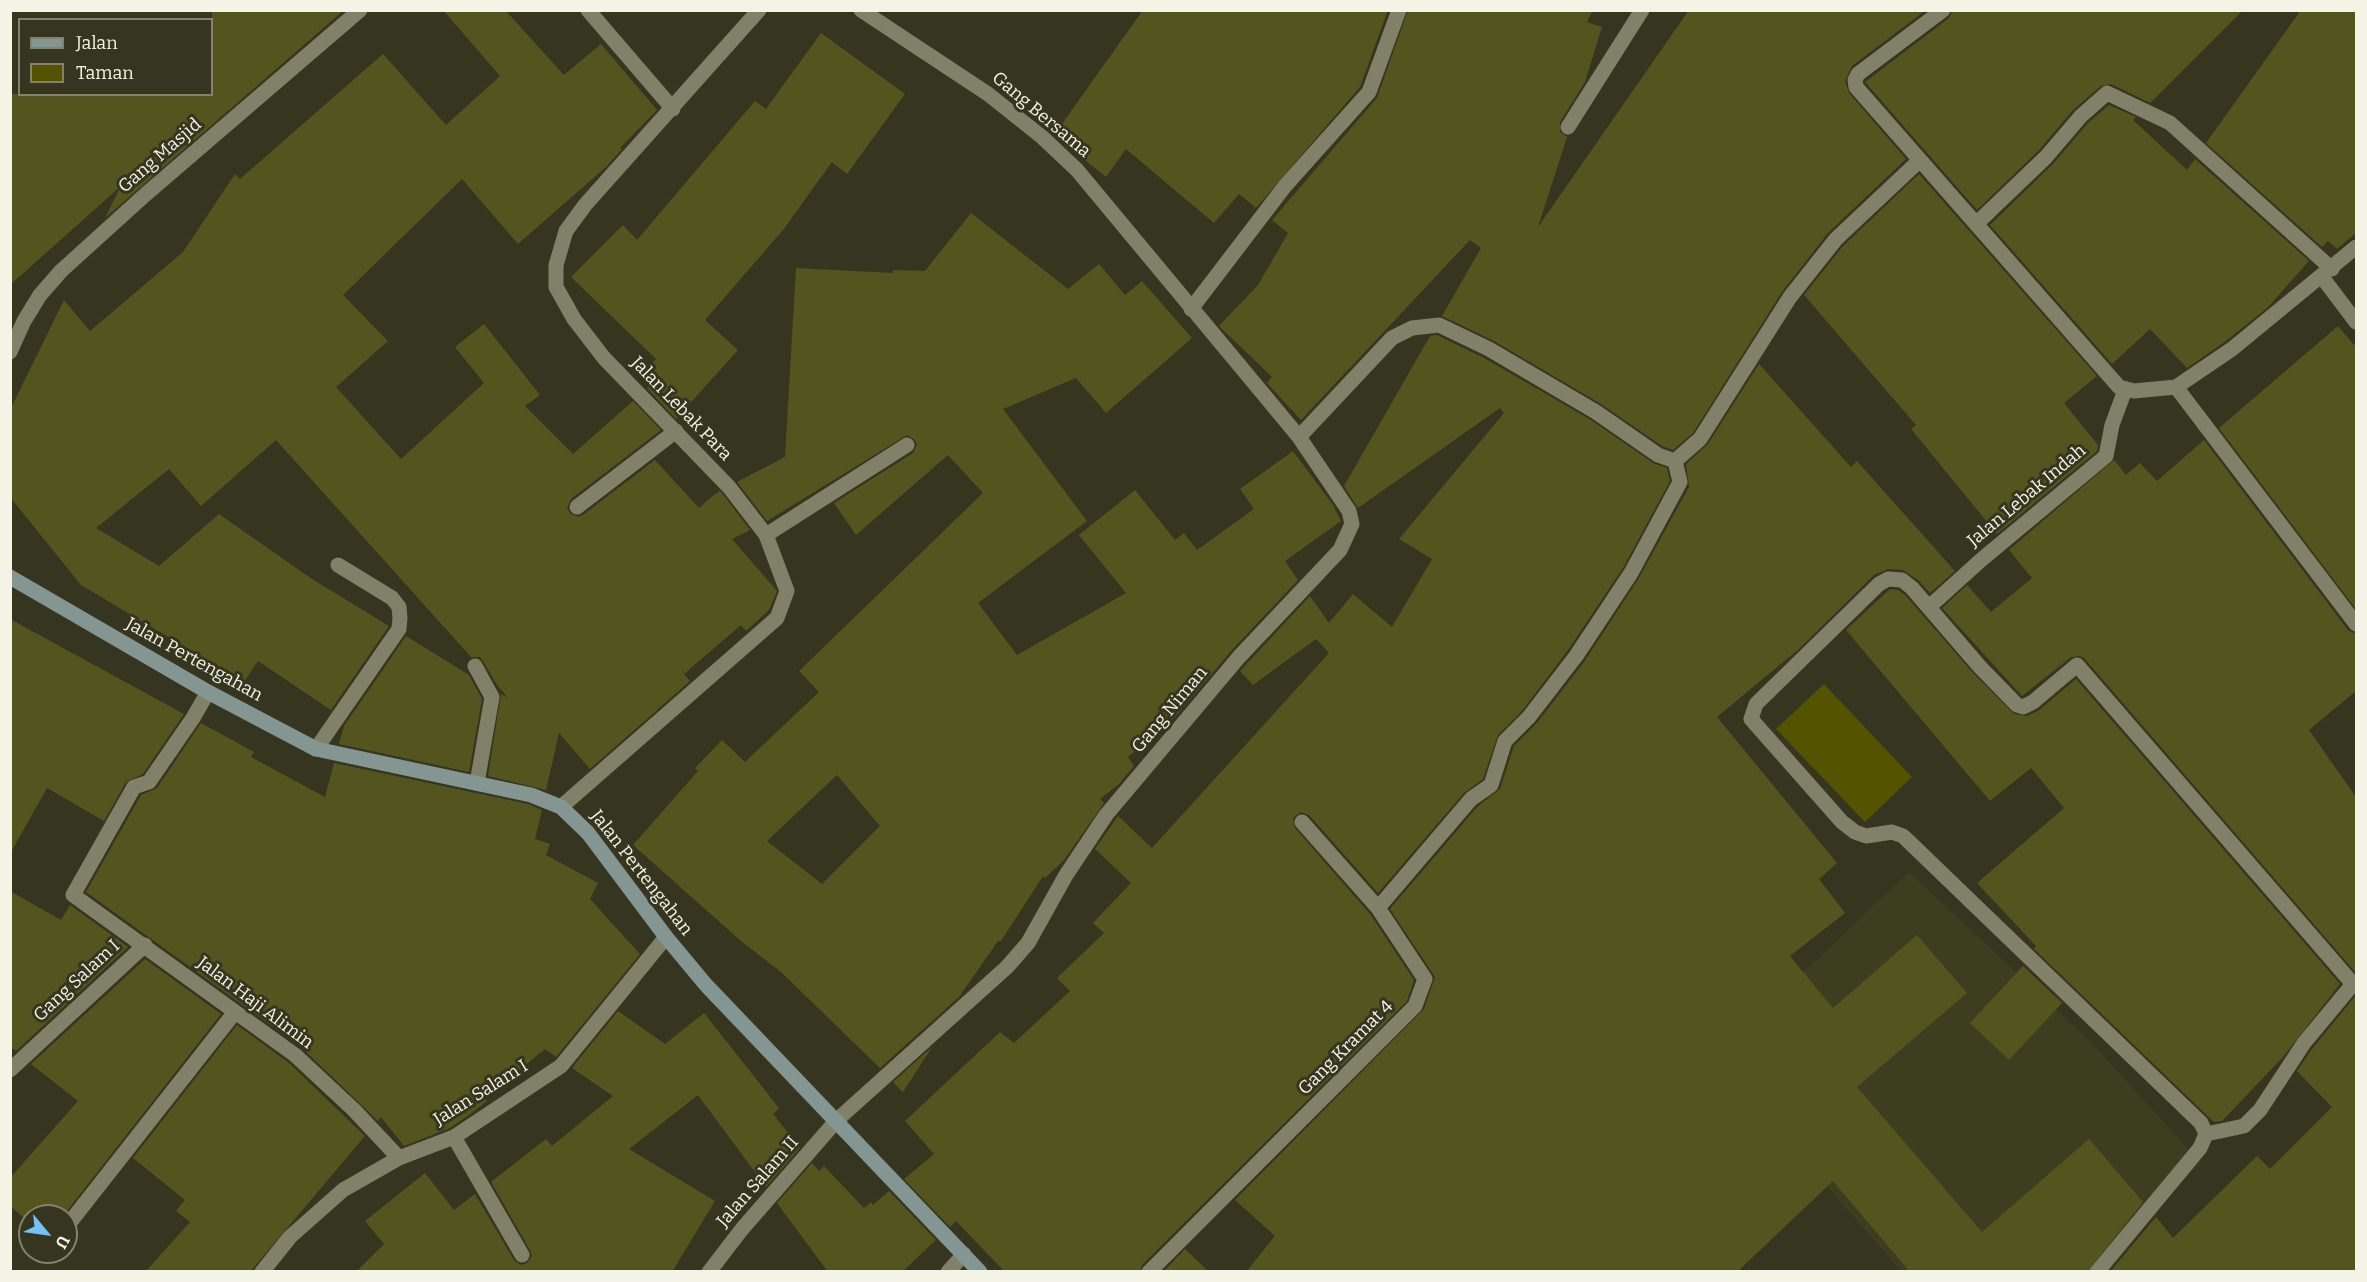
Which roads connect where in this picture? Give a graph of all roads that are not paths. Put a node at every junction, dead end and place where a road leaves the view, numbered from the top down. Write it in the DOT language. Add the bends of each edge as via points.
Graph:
graph roads {
  1 [pos="360,10"];
  2 [pos="588,10"];
  3 [pos="759,10"];
  4 [pos="861,10"];
  5 [pos="1399,10"];
  6 [pos="1642,10"];
  7 [pos="1941,11"];
  8 [pos="673,109"];
  9 [pos="1568,127"];
  10 [pos="1919,161"];
  11 [pos="1976,225"];
  12 [pos="2356,247"];
  13 [pos="2327,273"];
  14 [pos="1191,309"];
  15 [pos="2356,322"];
  16 [pos="10,352"];
  17 [pos="2176,387"];
  18 [pos="2125,390"];
  19 [pos="676,431"];
  20 [pos="1299,437"];
  21 [pos="907,445"];
  22 [pos="1676,461"];
  23 [pos="577,507"];
  24 [pos="766,535"];
  25 [pos="338,566"];
  26 [pos="10,577"];
  27 [pos="1929,608"];
  28 [pos="2356,624"];
  29 [pos="475,666"];
  30 [pos="208,692"];
  31 [pos="316,749"];
  32 [pos="477,783"];
  33 [pos="561,807"];
  34 [pos="1302,822"];
  35 [pos="1378,908"];
  36 [pos="666,937"];
  37 [pos="145,945"];
  38 [pos="2355,982"];
  39 [pos="235,1012"];
  40 [pos="10,1070"];
  41 [pos="837,1120"];
  42 [pos="2206,1134"];
  43 [pos="454,1137"];
  44 [pos="399,1158"];
  45 [pos="78,1212"];
  46 [pos="964,1254"];
  47 [pos="522,1255"];
  48 [pos="262,1272"];
  49 [pos="708,1272"];
  50 [pos="948,1272"];
  51 [pos="980,1272"];
  52 [pos="1149,1272"];
  53 [pos="2097,1272"];
  1 -- 16 [label="street, Gang Masjid" via="61,271 40,295"];
  2 -- 8 [label="street"];
  3 -- 8 [label="street, Jalan Lebak Para"];
  4 -- 14 [label="street, Gang Bersama" via="979,87 1042,137 1077,170"];
  5 -- 14 [label="street" via="1369,92 1285,186"];
  6 -- 9 [label="street"];
  7 -- 10 [label="street" via="1855,80 1856,87"];
  8 -- 19 [label="street, Jalan Lebak Para" via="566,231 556,266 556,287 574,319 604,358"];
  10 -- 11 [label="street"];
  10 -- 22 [label="street" via="1836,240 1790,297 1700,439"];
  11 -- 13 [label="street" via="2107,93 2170,123"];
  11 -- 18 [label="street" via="2111,379"];
  12 -- 13 [label="street"];
  13 -- 15 [label="street"];
  13 -- 17 [label="street" via="2232,349"];
  14 -- 20 [label="street, Gang Niman"];
  17 -- 18 [label="street"];
  17 -- 28 [label="street"];
  18 -- 27 [label="street, Jalan Lebak Indah" via="2106,456"];
  19 -- 23 [label="street"];
  19 -- 24 [label="street, Jalan Lebak Para" via="729,487"];
  20 -- 22 [label="street" via="1392,338 1412,328 1439,325 1489,349 1596,411 1658,455"];
  20 -- 41 [label="street, Gang Niman" via="1349,511 1353,524 1348,538 1239,657 1106,815 1028,943 1007,967"];
  21 -- 24 [label="street"];
  22 -- 35 [label="street" via="1680,482 1631,573 1576,656 1529,717 1505,741 1491,785 1471,799"];
  24 -- 33 [label="street, Jalan Lebak Para" via="787,591 777,618"];
  25 -- 31 [label="street" via="392,598 399,607 399,629"];
  26 -- 30 [label="street, Jalan Pertengahan"];
  27 -- 38 [label="street" via="2017,705 2023,707 2032,702 2077,665"];
  27 -- 42 [label="street" via="1902,580 1888,579 1879,584 1756,704 1751,719 1842,822 1866,836 1892,832 1903,836 2187,1109"];
  29 -- 32 [label="street" via="492,697"];
  30 -- 31 [label="street, Jalan Pertengahan"];
  30 -- 37 [label="street, Jalan Haji Alimin" via="149,782 134,787 73,895"];
  31 -- 32 [label="street, Jalan Pertengahan"];
  32 -- 33 [label="street, Jalan Pertengahan" via="531,795"];
  33 -- 36 [label="street, Jalan Pertengahan" via="588,833"];
  34 -- 35 [label="street"];
  35 -- 52 [label="street, Gang Kramat 4" via="1425,979 1415,1006"];
  36 -- 41 [label="street, Jalan Pertengahan" via="706,985"];
  36 -- 43 [label="street, Jalan Salam I" via="561,1066"];
  37 -- 39 [label="street, Jalan Haji Alimin"];
  37 -- 40 [label="street, Gang Salam I"];
  38 -- 42 [label="street" via="2304,1043 2260,1110 2244,1126"];
  39 -- 44 [label="street, Jalan Haji Alimin" via="295,1055"];
  39 -- 45 [label="street"];
  41 -- 46 [label="street, Jalan Pertengahan"];
  41 -- 49 [label="street, Jalan Salam II"];
  42 -- 53 [label="street" via="2186,1168"];
  43 -- 44 [label="street, Jalan Salam I"];
  43 -- 47 [label="street"];
  44 -- 48 [label="street, Jalan Salam I" via="344,1190 290,1237"];
  46 -- 50 [label="street"];
  46 -- 51 [label="street, Jalan Pertengahan"];
}
